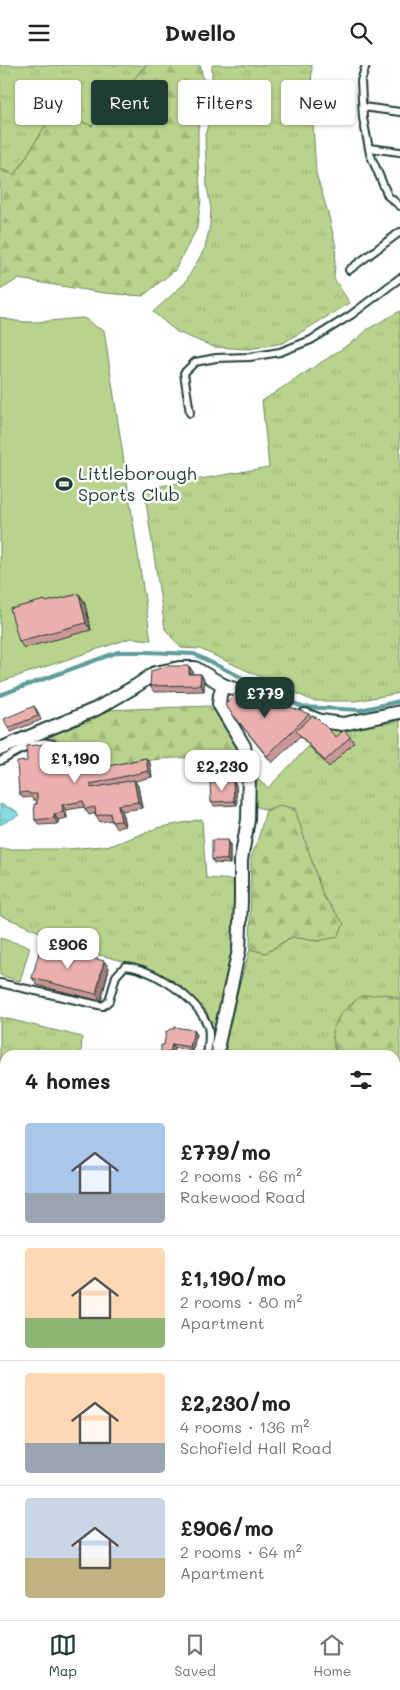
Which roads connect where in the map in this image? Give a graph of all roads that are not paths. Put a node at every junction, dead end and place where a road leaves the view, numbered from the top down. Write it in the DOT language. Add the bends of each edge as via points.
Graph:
graph roads {
  1 [pos="366,65"];
  2 [pos="363,107"];
  3 [pos="400,112"];
  4 [pos="369,148"];
  5 [pos="400,152"];
  6 [pos="400,206"];
  7 [pos="400,232"];
  8 [pos="349,269"];
  9 [pos="400,278"];
  10 [pos="190,413"];
  11 [pos="224,685"];
  12 [pos="279,705"];
  13 [pos="296,711"];
  14 [pos="400,712"];
  15 [pos="0,749"];
  16 [pos="62,754"];
  17 [pos="0,761"];
  18 [pos="0,983"];
  19 [pos="207,1050"];
  20 [pos="219,1050"];
  1 -- 2 [label="lane" via="362,81"];
  2 -- 3 [label="lane"];
  2 -- 4 [label="lane"];
  4 -- 5 [label="lane"];
  4 -- 6 [label="lane" via="388,196"];
  7 -- 8 [label="lane"];
  9 -- 10 [label="lane" via="311,340 273,353 195,362 184,373"];
  11 -- 12 [label="street"];
  11 -- 15 [label="street" via="196,668 155,673 96,709"];
  11 -- 20 [label="street" via="220,704 244,746 249,781 248,820 241,860 239,950"];
  13 -- 14 [label="street" via="321,721 343,724"];
  16 -- 17 [label="lane" via="56,746 42,743"];
  18 -- 19 [label="lane" via="103,1006 108,1001 116,976 125,966 134,967 158,977 184,995 198,1010 207,1023"];
}
